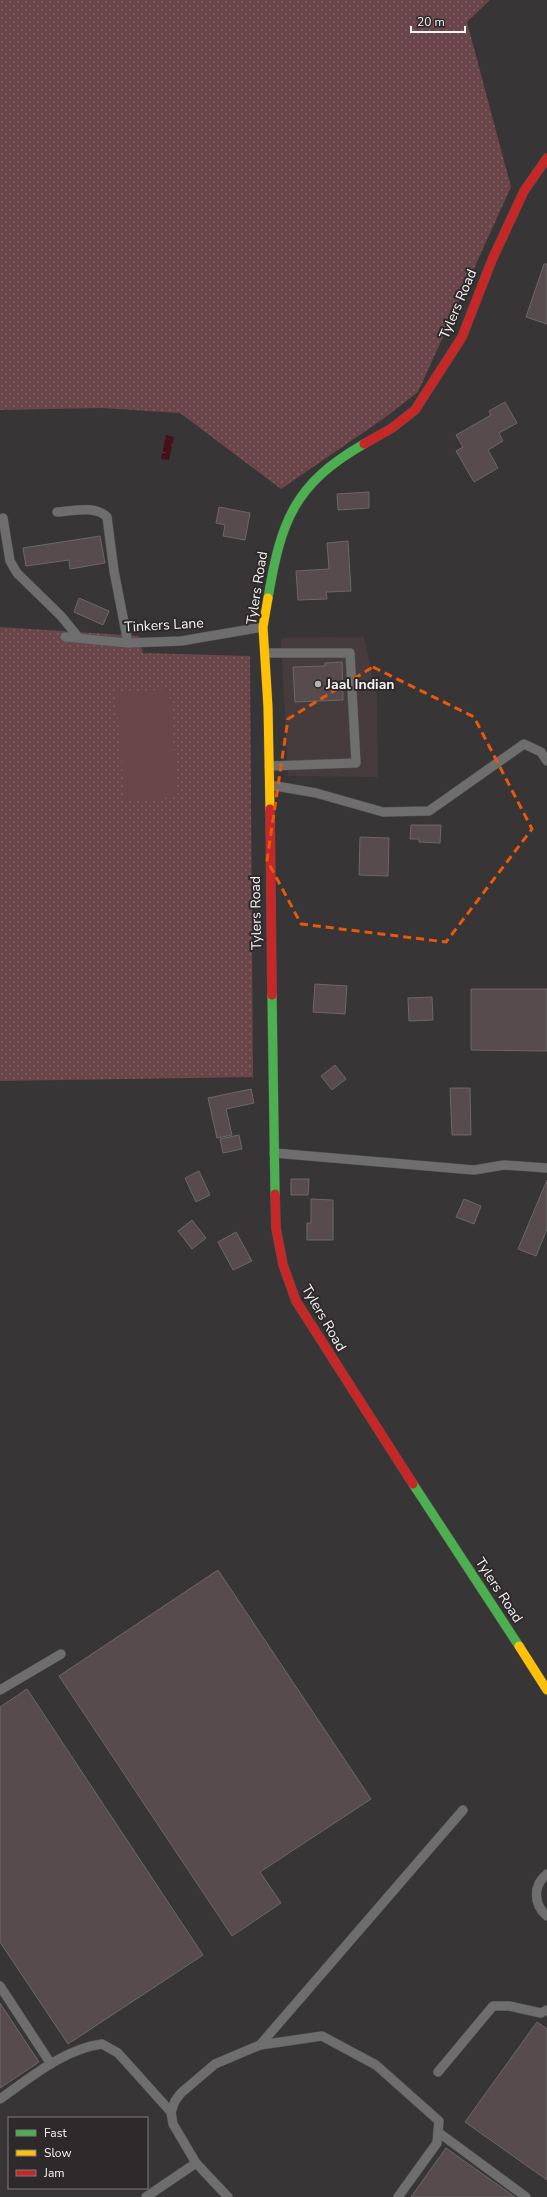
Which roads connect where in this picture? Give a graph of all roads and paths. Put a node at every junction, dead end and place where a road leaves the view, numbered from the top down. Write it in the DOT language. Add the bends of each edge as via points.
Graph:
graph roads {
  1 [pos="547,158"];
  2 [pos="57,512"];
  3 [pos="3,518"];
  4 [pos="263,627"];
  5 [pos="66,637"];
  6 [pos="79,638"];
  7 [pos="128,643"];
  8 [pos="265,652"];
  9 [pos="547,761"];
  10 [pos="268,766"];
  11 [pos="268,785"];
  12 [pos="274,1153"];
  13 [pos="547,1168"];
  14 [pos="61,1654"];
  15 [pos="0,1690"];
  16 [pos="547,1690"];
  17 [pos="463,1810"];
  18 [pos="547,1874"];
  19 [pos="547,1916"];
  20 [pos="0,1986"];
  21 [pos="547,2010"];
  22 [pos="260,2045"];
  23 [pos="51,2064"];
  24 [pos="438,2072"];
  25 [pos="0,2099"];
  26 [pos="171,2112"];
  27 [pos="438,2132"];
  28 [pos="196,2163"];
  29 [pos="146,2197"];
  30 [pos="228,2197"];
  31 [pos="398,2197"];
  32 [pos="526,2197"];
  1 -- 4 [label="street, Tylers Road" via="524,191 492,260 462,337 414,410 392,428 329,466 302,493 288,517 274,561"];
  2 -- 7 [label="lane" via="93,510 102,512 107,517 115,578"];
  3 -- 6 [label="lane" via="10,561 18,573"];
  4 -- 7 [label="lane, Tinkers Lane" via="181,641"];
  4 -- 8 [label="street, Tylers Road"];
  5 -- 6 [label="lane, Tinkers Lane"];
  6 -- 7 [label="lane, Tinkers Lane"];
  8 -- 10 [label="street, Tylers Road"];
  8 -- 10 [label="lane" via="350,653 356,763"];
  9 -- 11 [label="lane" via="541,752 524,744 429,811 383,812 316,793"];
  10 -- 11 [label="street, Tylers Road"];
  11 -- 12 [label="street, Tylers Road"];
  12 -- 13 [label="lane" via="474,1170 504,1165"];
  12 -- 16 [label="street, Tylers Road" via="276,1228 283,1265 296,1301"];
  14 -- 15 [label="lane"];
  17 -- 22 [label="lane"];
  18 -- 19 [label="lane" via="540,1880 536,1890 538,1903"];
  20 -- 23 [label="lane"];
  21 -- 24 [label="lane" via="541,2013 509,2006 493,2006"];
  22 -- 26 [label="lane" via="215,2064 181,2093"];
  22 -- 27 [label="lane" via="322,2036 376,2065 439,2121"];
  23 -- 25 [label="lane"];
  23 -- 26 [label="lane" via="83,2049 102,2044 118,2054"];
  26 -- 28 [label="lane" via="173,2124"];
  27 -- 31 [label="lane" via="437,2143"];
  27 -- 32 [label="lane"];
  28 -- 29 [label="lane"];
  28 -- 30 [label="lane"];
}
